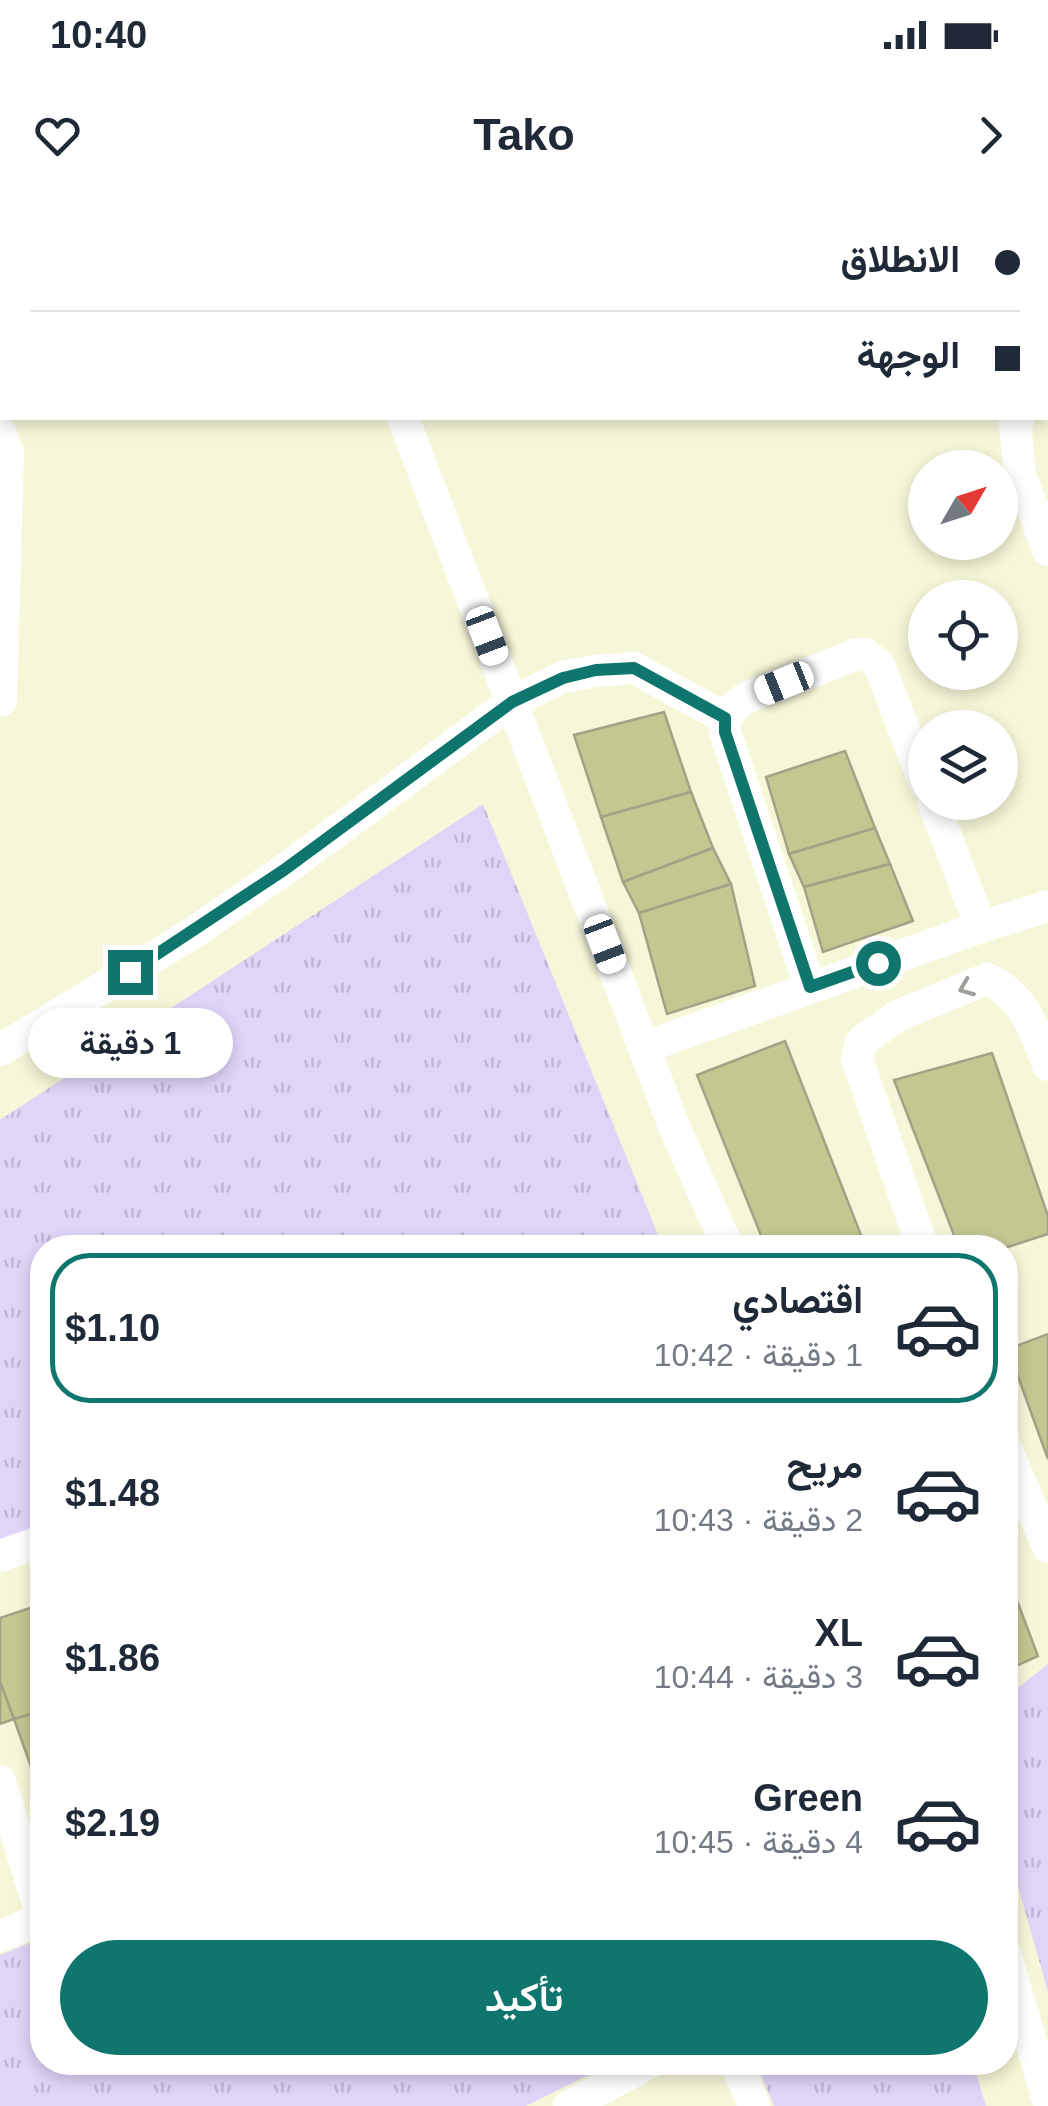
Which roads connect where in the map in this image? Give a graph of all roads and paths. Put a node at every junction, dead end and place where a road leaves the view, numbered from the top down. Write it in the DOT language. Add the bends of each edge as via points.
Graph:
graph roads {
  1 [pos="1016,420"];
  2 [pos="416,425"];
  3 [pos="0,431"];
  4 [pos="1048,550"];
  5 [pos="0,700"];
  6 [pos="512,702"];
  7 [pos="725,718"];
  8 [pos="908,739"];
  9 [pos="940,820"];
  10 [pos="1048,906"];
  11 [pos="981,927"];
  12 [pos="810,987"];
  13 [pos="645,1047"];
  14 [pos="0,1050"];
  15 [pos="1048,1065"];
  16 [pos="722,1235"];
  17 [pos="918,1235"];
  18 [pos="1018,1477"];
  19 [pos="30,1545"];
  20 [pos="1048,1547"];
  21 [pos="0,1556"];
  22 [pos="0,1781"];
  23 [pos="30,1878"];
  24 [pos="30,1922"];
  25 [pos="0,1936"];
  26 [pos="1018,1997"];
  27 [pos="627,2075"];
  28 [pos="741,2075"];
  29 [pos="1048,2100"];
  30 [pos="570,2106"];
  31 [pos="754,2106"];
  1 -- 4 [label="street" via="1020,475"];
  2 -- 6 [label="street"];
  3 -- 5 [label="street" via="8,453"];
  6 -- 7 [label="street" via="563,678 634,668"];
  6 -- 13 [label="street"];
  6 -- 14 [label="street" via="223,912"];
  7 -- 8 [label="street" via="748,698 865,654 879,664"];
  7 -- 12 [label="street"];
  9 -- 11 [label="street"];
  10 -- 11 [label="street"];
  11 -- 12 [label="street"];
  12 -- 13 [label="street"];
  13 -- 16 [label="street"];
  15 -- 17 [label="street, one-way" via="1017,999 988,979 896,1016 861,1042 857,1058"];
  18 -- 20 [label="street"];
  19 -- 21 [label="street"];
  22 -- 23 [label="street"];
  24 -- 25 [label="street"];
  26 -- 29 [label="street"];
  27 -- 30 [label="street"];
  28 -- 31 [label="street"];
}
